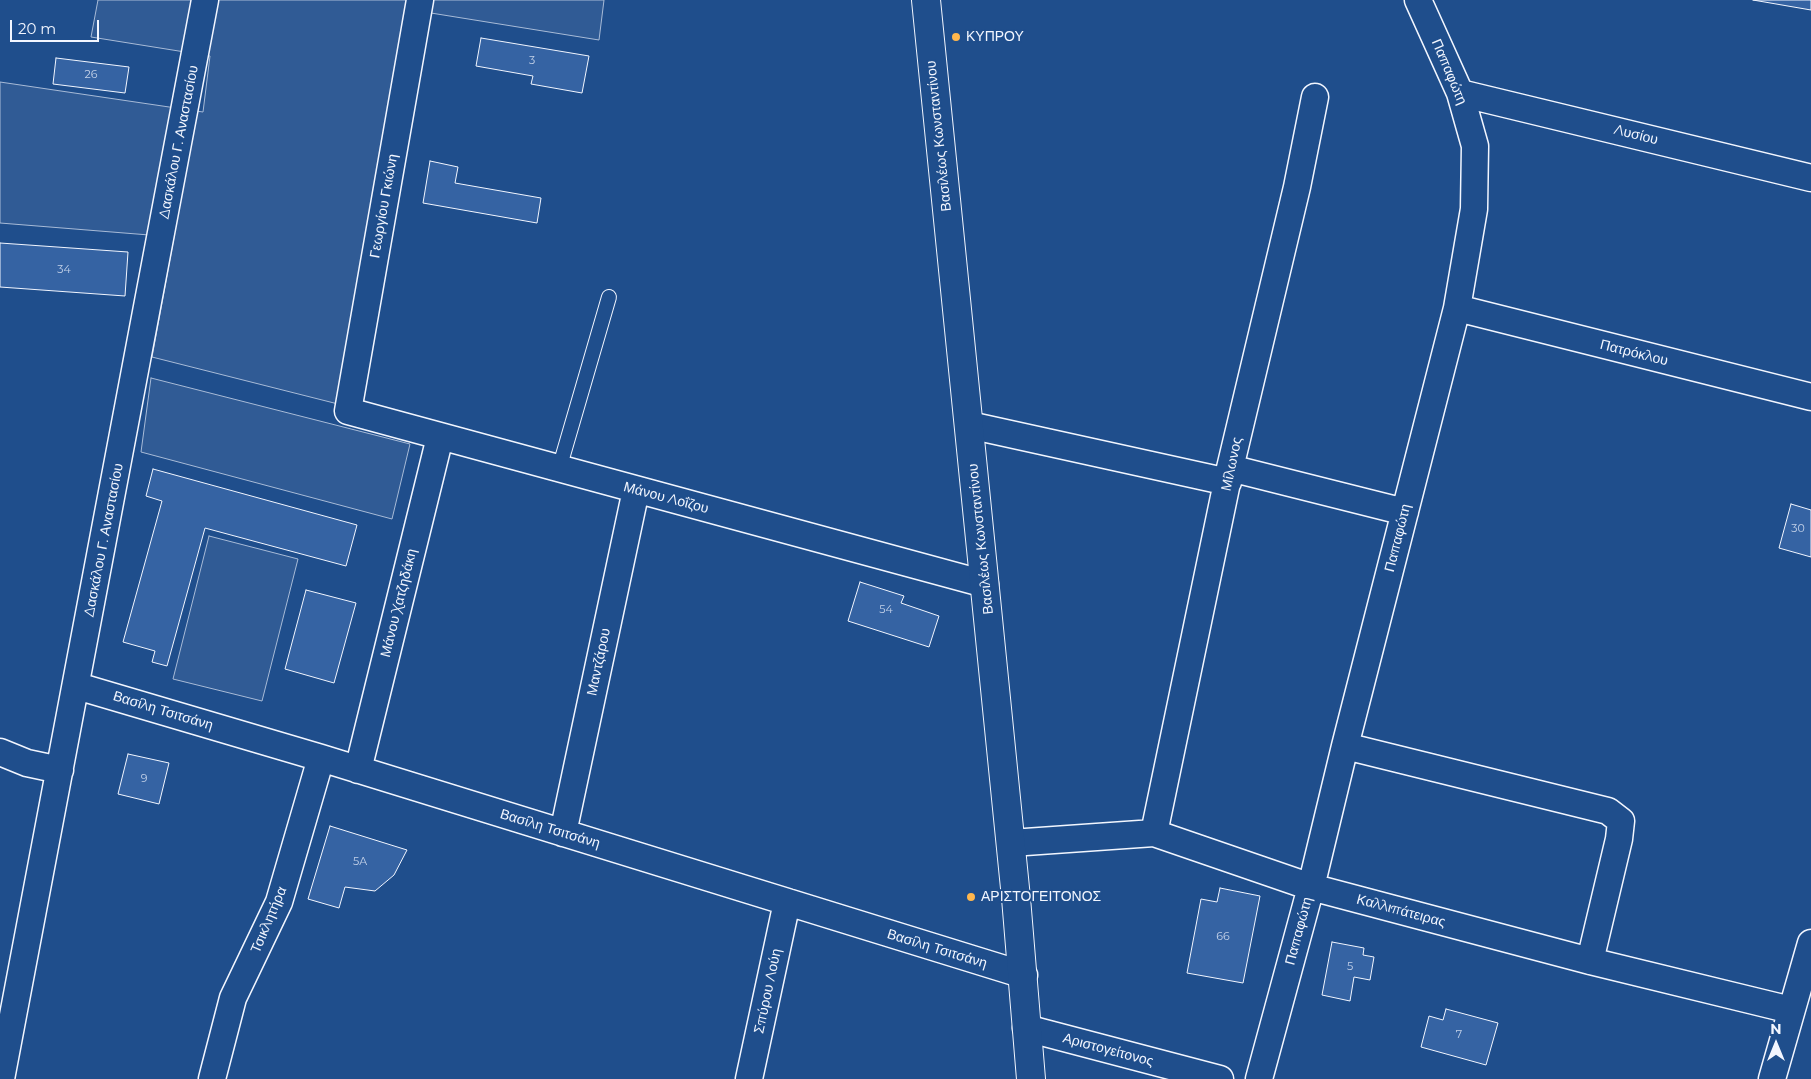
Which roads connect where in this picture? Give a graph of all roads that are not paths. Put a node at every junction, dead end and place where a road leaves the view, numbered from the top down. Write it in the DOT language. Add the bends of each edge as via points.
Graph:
graph roads {
  1 [pos="205,0"];
  2 [pos="420,0"];
  3 [pos="926,0"];
  4 [pos="1418,0"];
  5 [pos="1460,93"];
  6 [pos="1315,97"];
  7 [pos="1811,178"];
  8 [pos="609,297"];
  9 [pos="1457,308"];
  10 [pos="1811,397"];
  11 [pos="348,412"];
  12 [pos="969,425"];
  13 [pos="440,437"];
  14 [pos="560,468"];
  15 [pos="1229,475"];
  16 [pos="636,490"];
  17 [pos="1405,512"];
  18 [pos="985,584"];
  19 [pos="76,686"];
  20 [pos="1344,746"];
  21 [pos="0,752"];
  22 [pos="320,758"];
  23 [pos="60,770"];
  24 [pos="358,770"];
  25 [pos="563,833"];
  26 [pos="1154,833"];
  27 [pos="1011,843"];
  28 [pos="1311,887"];
  29 [pos="788,902"];
  30 [pos="1811,943"];
  31 [pos="1590,961"];
  32 [pos="10,969"];
  33 [pos="1024,976"];
  34 [pos="1791,1010"];
  35 [pos="1026,1028"];
  36 [pos="1,1079"];
  37 [pos="212,1079"];
  38 [pos="749,1079"];
  39 [pos="1031,1079"];
  40 [pos="1220,1079"];
  41 [pos="1259,1079"];
  42 [pos="1772,1079"];
  1 -- 19 [label="street, Δασκάλου Γ. Αναστασίου"];
  2 -- 11 [label="street, Γεωργίου Γκιώνη"];
  3 -- 12 [label="main road, Βασιλέως Κωνσταντίνου"];
  4 -- 5 [label="street, Παπαφώτη"];
  5 -- 7 [label="street, Λυσίου"];
  5 -- 9 [label="street, Παπαφώτη" via="1474,146 1474,209"];
  6 -- 15 [label="street, Μίλωνος"];
  8 -- 14 [label="lane"];
  9 -- 10 [label="street, Πατρόκλου"];
  9 -- 17 [label="street, Παπαφώτη"];
  11 -- 13 [label="street, Μάνου Λοΐζου"];
  12 -- 15 [label="street"];
  12 -- 18 [label="main road, Βασιλέως Κωνσταντίνου"];
  13 -- 14 [label="street, Μάνου Λοΐζου"];
  13 -- 24 [label="street, Μάνου Χατζηδάκη"];
  14 -- 16 [label="street, Μάνου Λοΐζου"];
  15 -- 17 [label="street"];
  15 -- 26 [label="street, Μίλωνος"];
  16 -- 18 [label="street, Μάνου Λοΐζου"];
  16 -- 25 [label="street, Μαντζάρου"];
  17 -- 20 [label="street, Παπαφώτη"];
  18 -- 27 [label="main road, Βασιλέως Κωνσταντίνου"];
  19 -- 22 [label="street, Βασίλη Τσιτσάνη"];
  19 -- 23 [label="street, Δασκάλου Γ. Αναστασίου"];
  20 -- 28 [label="street, Παπαφώτη"];
  20 -- 31 [label="street" via="1608,811 1614,816 1620,822 1619,839"];
  21 -- 23 [label="street" via="27,763"];
  22 -- 24 [label="street, Βασίλη Τσιτσάνη"];
  22 -- 37 [label="street, Τσικλητήρα" via="279,902 234,998"];
  23 -- 32 [label="street, Δασκάλου Γ. Αναστασίου"];
  24 -- 25 [label="street, Βασίλη Τσιτσάνη"];
  25 -- 29 [label="street, Βασίλη Τσιτσάνη"];
  26 -- 27 [label="street, Καλλιπάτειρας"];
  26 -- 28 [label="street, Καλλιπάτειρας"];
  27 -- 33 [label="main road, Βασιλέως Κωνσταντίνου"];
  28 -- 31 [label="street, Καλλιπάτειρας"];
  28 -- 41 [label="street, Παπαφώτη"];
  29 -- 33 [label="street, Βασίλη Τσιτσάνη"];
  29 -- 38 [label="street, Σπύρου Λούη"];
  30 -- 34 [label="street"];
  31 -- 34 [label="street, Καλλιπάτειρας"];
  32 -- 36 [label="street, Δασκάλου Γ. Αναστασίου"];
  33 -- 35 [label="main road, Βασιλέως Κωνσταντίνου"];
  34 -- 42 [label="street"];
  35 -- 39 [label="main road, Βασιλέως Κωνσταντίνου"];
  35 -- 40 [label="street, Αριστογείτονος"];
}
